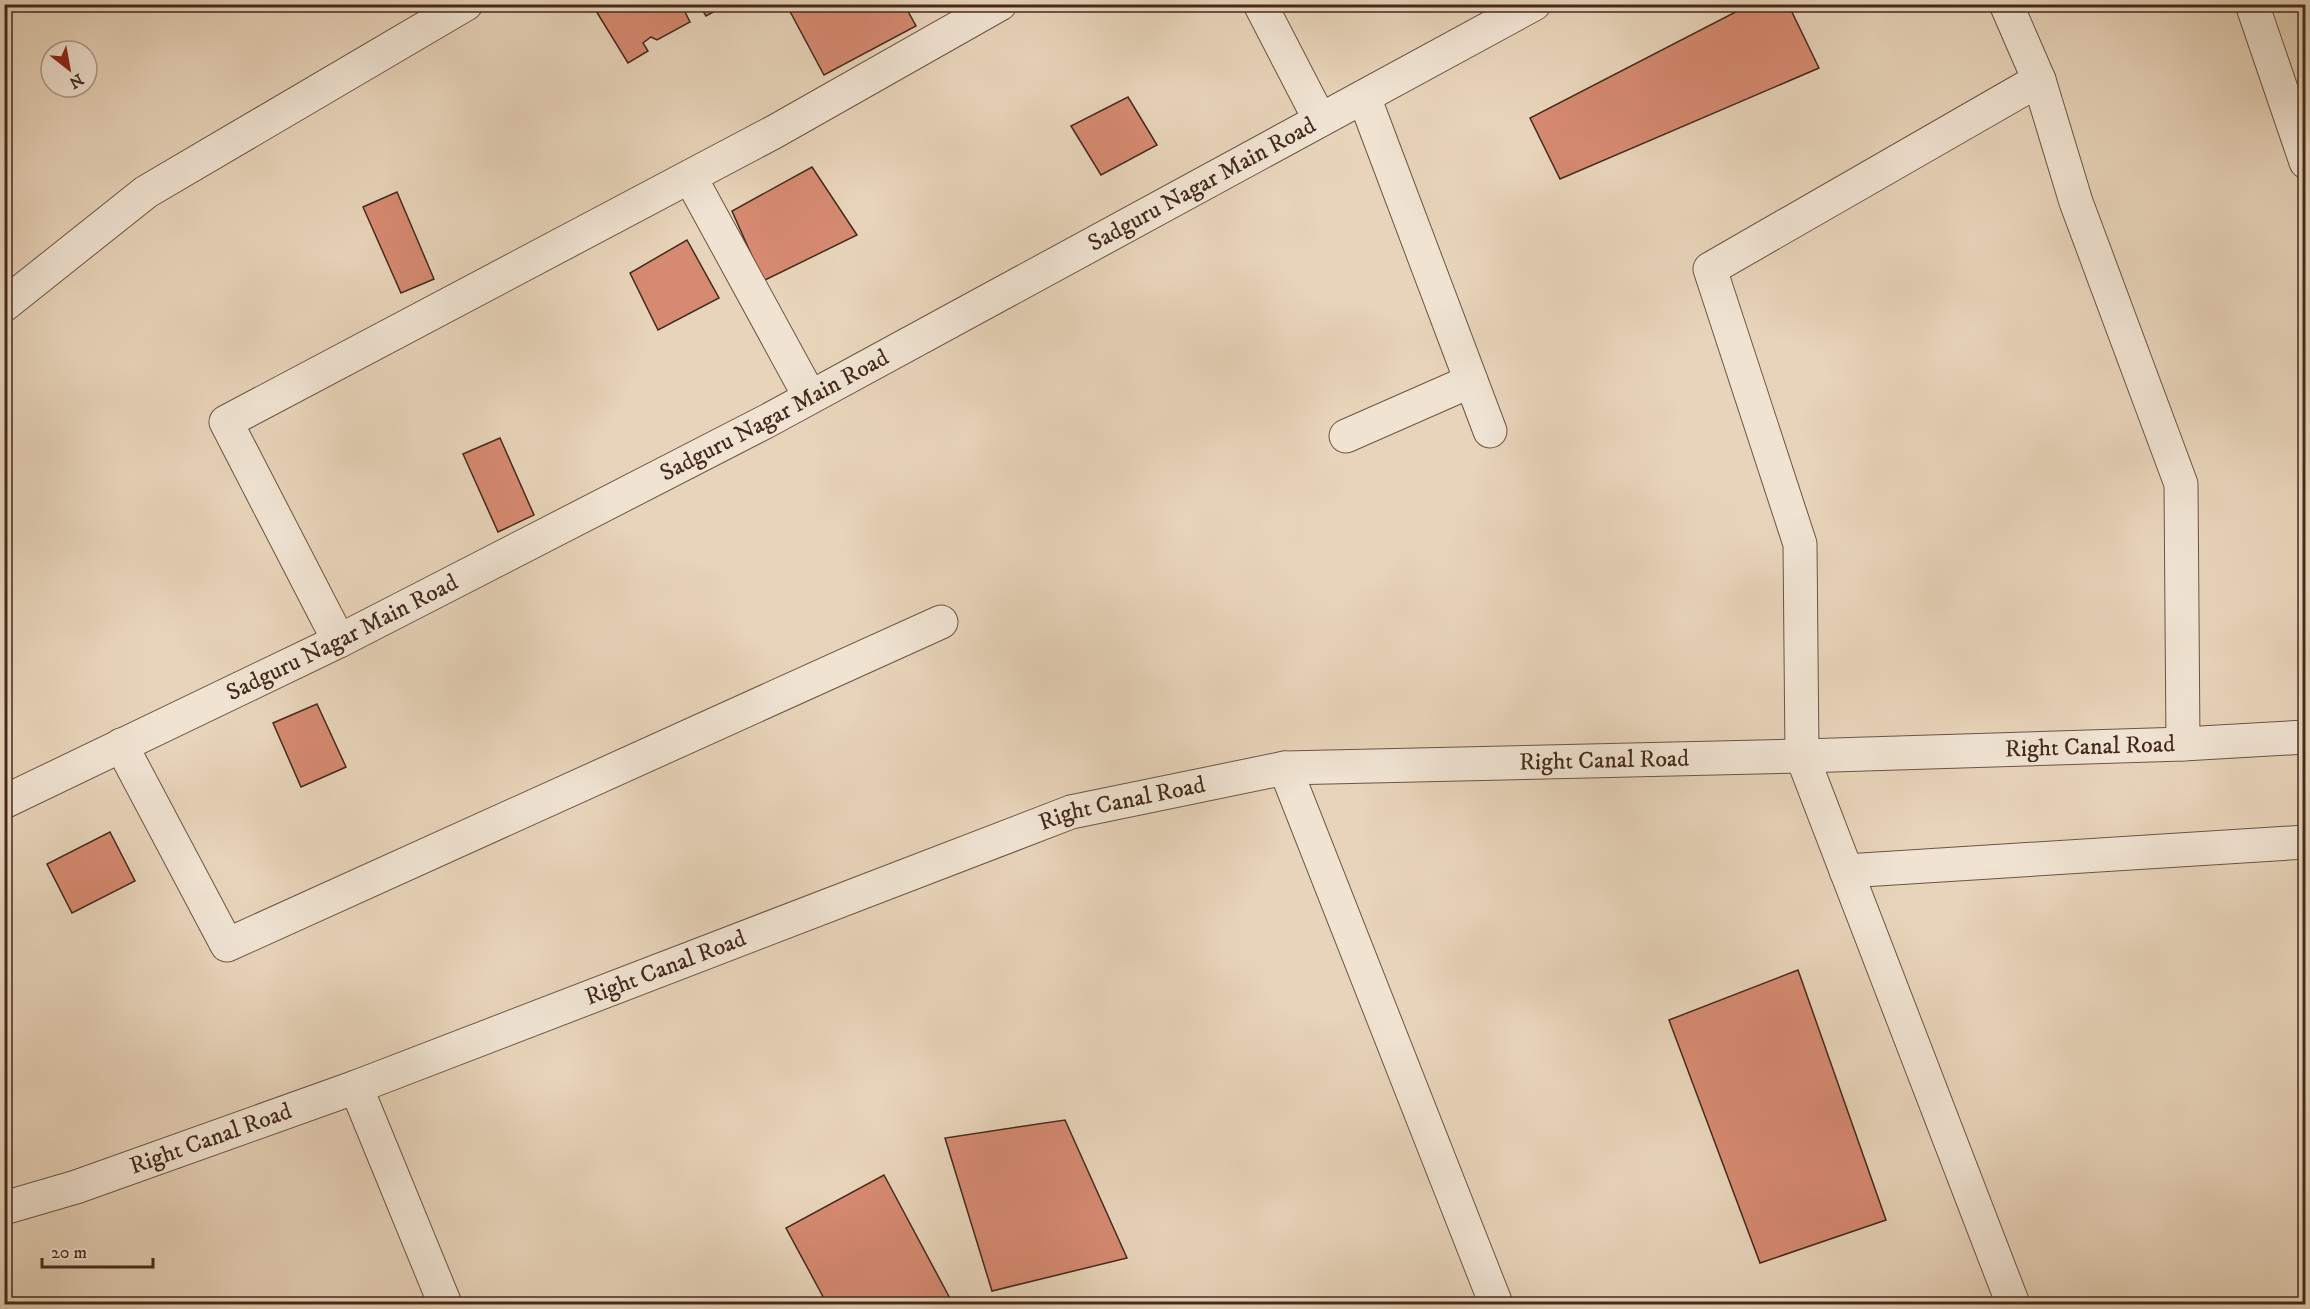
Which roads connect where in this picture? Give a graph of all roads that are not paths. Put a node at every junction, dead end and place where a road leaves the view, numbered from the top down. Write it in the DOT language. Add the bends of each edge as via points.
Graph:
graph roads {
  1 [pos="466,4"];
  2 [pos="1000,4"];
  3 [pos="1260,4"];
  4 [pos="1534,4"];
  5 [pos="2006,4"];
  6 [pos="2252,4"];
  7 [pos="2038,80"];
  8 [pos="1364,97"];
  9 [pos="1320,120"];
  10 [pos="2306,162"];
  11 [pos="690,177"];
  12 [pos="4,305"];
  13 [pos="1471,381"];
  14 [pos="810,397"];
  15 [pos="1490,431"];
  16 [pos="1346,436"];
  17 [pos="941,622"];
  18 [pos="339,641"];
  19 [pos="2306,737"];
  20 [pos="2183,744"];
  21 [pos="121,745"];
  22 [pos="1802,756"];
  23 [pos="1285,768"];
  24 [pos="4,802"];
  25 [pos="2306,842"];
  26 [pos="1846,871"];
  27 [pos="356,1087"];
  28 [pos="4,1208"];
  29 [pos="445,1305"];
  30 [pos="1496,1305"];
  31 [pos="2013,1305"];
  1 -- 12 [label="street" via="146,192"];
  2 -- 11 [label="street"];
  3 -- 9 [label="street"];
  4 -- 8 [label="street, Sadguru Nagar Main Road"];
  5 -- 7 [label="street"];
  6 -- 10 [label="street"];
  7 -- 20 [label="street" via="2076,202 2181,484"];
  7 -- 22 [label="street" via="1710,269 1800,544"];
  8 -- 9 [label="street, Sadguru Nagar Main Road"];
  8 -- 13 [label="street"];
  9 -- 14 [label="street, Sadguru Nagar Main Road"];
  11 -- 14 [label="street"];
  11 -- 18 [label="street" via="226,422"];
  13 -- 15 [label="street"];
  13 -- 16 [label="street"];
  14 -- 18 [label="street, Sadguru Nagar Main Road"];
  17 -- 21 [label="street" via="227,945"];
  18 -- 21 [label="street, Sadguru Nagar Main Road"];
  19 -- 20 [label="street, Right Canal Road"];
  20 -- 22 [label="street, Right Canal Road"];
  21 -- 24 [label="street, Sadguru Nagar Main Road"];
  22 -- 23 [label="street, Right Canal Road"];
  22 -- 26 [label="street"];
  23 -- 27 [label="street, Right Canal Road" via="1071,813"];
  23 -- 30 [label="street"];
  25 -- 26 [label="street"];
  26 -- 31 [label="street"];
  27 -- 28 [label="street, Right Canal Road" via="76,1187"];
  27 -- 29 [label="street"];
}
